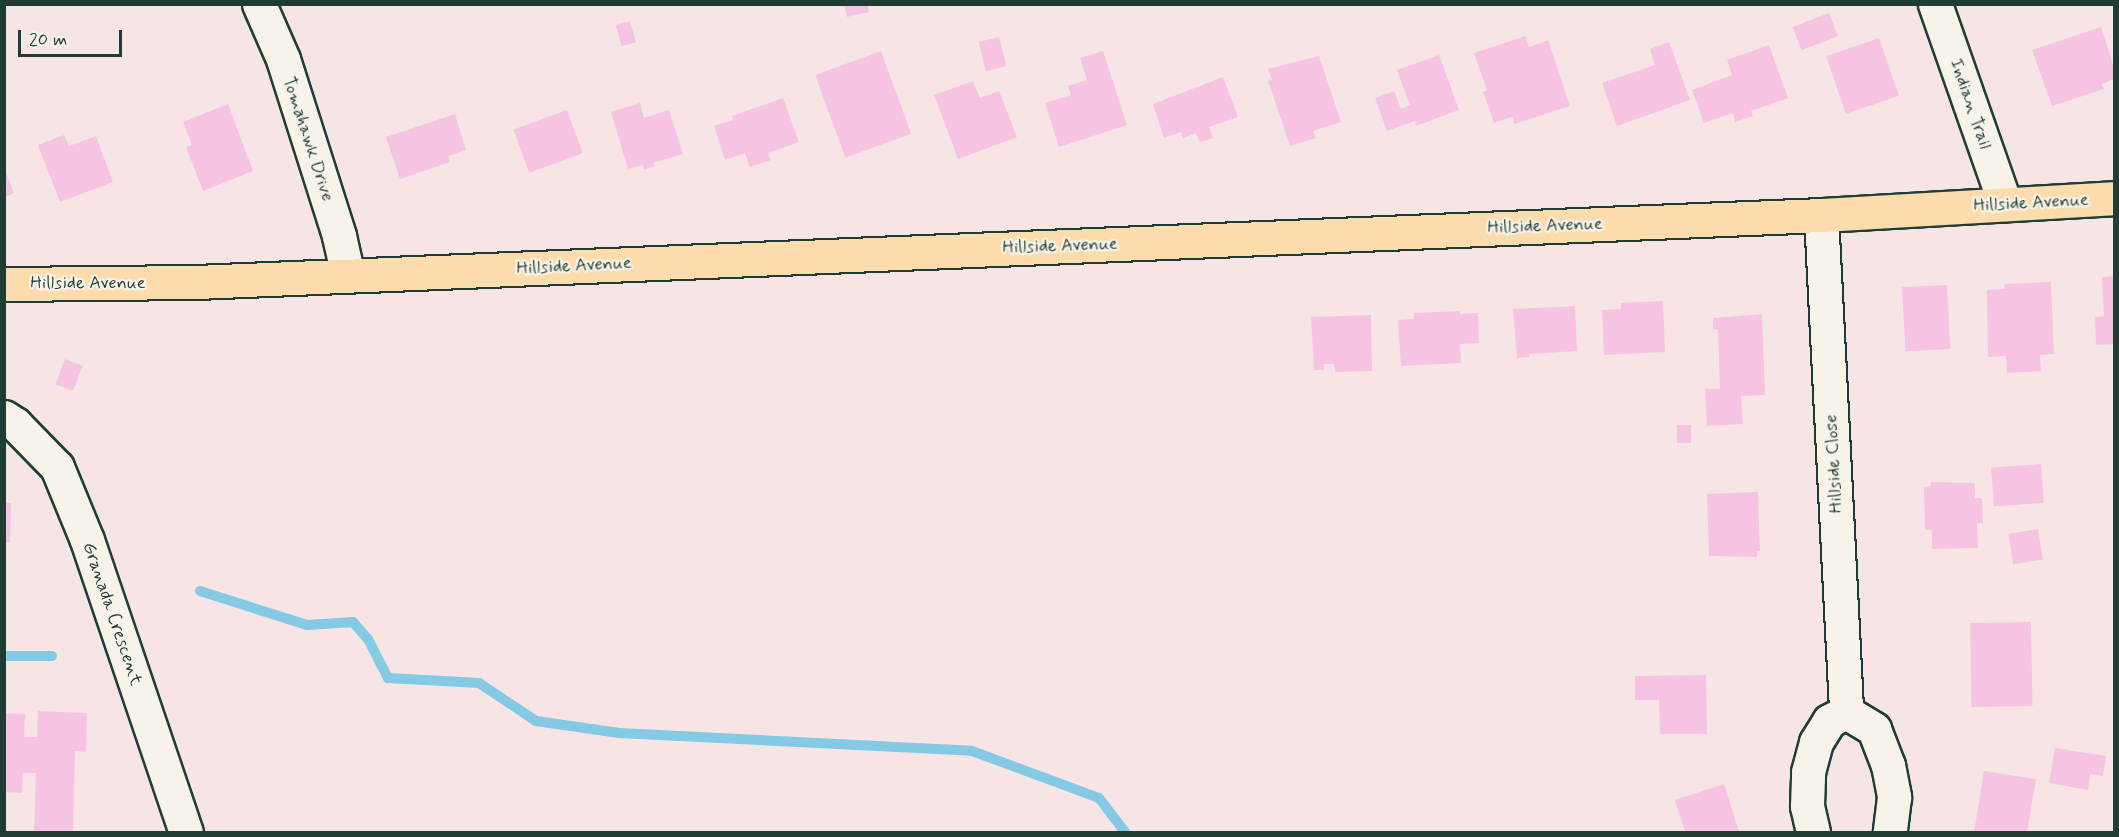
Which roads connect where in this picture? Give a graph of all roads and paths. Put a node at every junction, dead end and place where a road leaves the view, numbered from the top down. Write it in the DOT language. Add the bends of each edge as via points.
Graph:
graph roads {
  1 [pos="259,4"];
  2 [pos="1935,4"];
  3 [pos="2115,198"];
  4 [pos="2005,204"];
  5 [pos="1821,215"];
  6 [pos="348,276"];
  7 [pos="4,284"];
  8 [pos="4,417"];
  9 [pos="1846,712"];
  10 [pos="186,832"];
  11 [pos="1813,832"];
  12 [pos="1890,832"];
  1 -- 6 [label="street, Tomahawk Drive" via="283,59"];
  2 -- 4 [label="street, Indian Trail"];
  3 -- 4 [label="main road, Hillside Avenue"];
  4 -- 5 [label="main road, Hillside Avenue"];
  5 -- 6 [label="main road, Hillside Avenue"];
  5 -- 9 [label="street, Hillside Close"];
  6 -- 7 [label="main road, Hillside Avenue"];
  8 -- 10 [label="street, Granada Crescent" via="57,467 87,540"];
  9 -- 11 [label="street" via="1829,721 1816,742 1807,806"];
  9 -- 12 [label="street" via="1874,729 1888,765 1894,797"];
}
